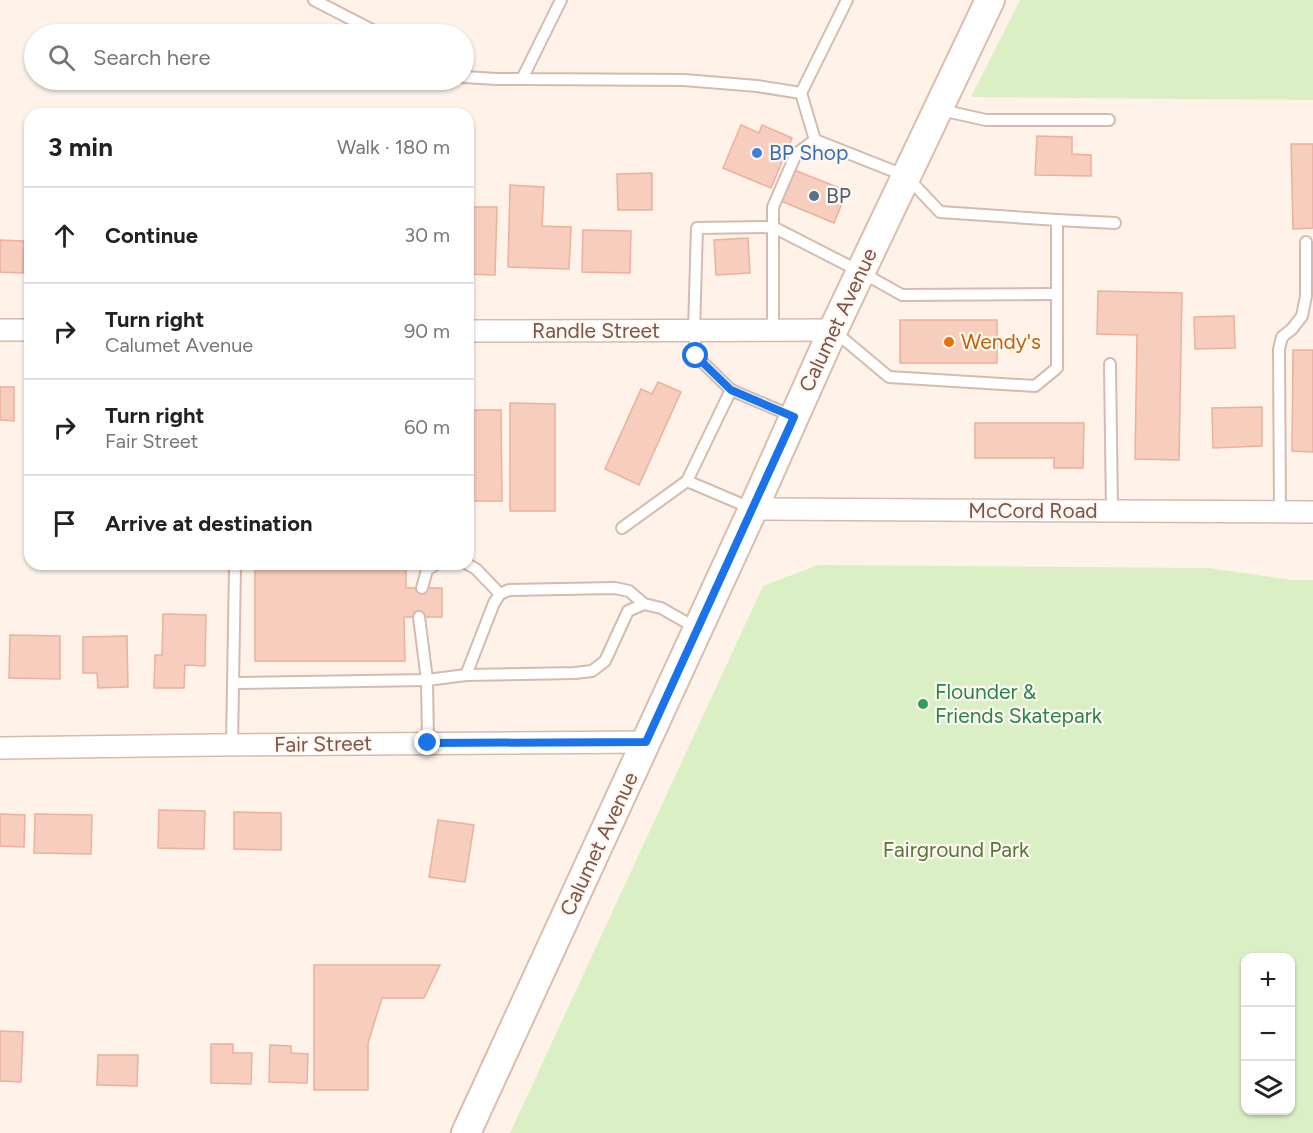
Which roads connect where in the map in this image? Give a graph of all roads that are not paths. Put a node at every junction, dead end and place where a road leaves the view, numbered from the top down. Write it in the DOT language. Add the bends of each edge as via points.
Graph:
graph roads {
  1 [pos="314,0"];
  2 [pos="561,0"];
  3 [pos="847,0"];
  4 [pos="990,0"];
  5 [pos="361,24"];
  6 [pos="474,78"];
  7 [pos="522,79"];
  8 [pos="801,93"];
  9 [pos="938,109"];
  10 [pos="1110,120"];
  11 [pos="815,140"];
  12 [pos="906,176"];
  13 [pos="1057,220"];
  14 [pos="1115,223"];
  15 [pos="773,227"];
  16 [pos="1306,242"];
  17 [pos="861,272"];
  18 [pos="1057,294"];
  19 [pos="0,330"];
  20 [pos="24,330"];
  21 [pos="694,330"];
  22 [pos="773,330"];
  23 [pos="833,330"];
  24 [pos="474,332"];
  25 [pos="1110,364"];
  26 [pos="731,390"];
  27 [pos="794,417"];
  28 [pos="687,481"];
  29 [pos="753,509"];
  30 [pos="1112,512"];
  31 [pos="1280,512"];
  32 [pos="1313,512"];
  33 [pos="622,528"];
  34 [pos="474,568"];
  35 [pos="236,570"];
  36 [pos="427,570"];
  37 [pos="422,588"];
  38 [pos="500,594"];
  39 [pos="644,604"];
  40 [pos="419,617"];
  41 [pos="698,629"];
  42 [pos="466,675"];
  43 [pos="427,680"];
  44 [pos="233,683"];
  45 [pos="646,742"];
  46 [pos="428,743"];
  47 [pos="231,745"];
  48 [pos="0,748"];
  49 [pos="465,1133"];
  1 -- 5 [label="lane"];
  2 -- 7 [label="lane"];
  3 -- 8 [label="lane"];
  4 -- 9 [label="main road, Calumet Avenue"];
  6 -- 7 [label="lane"];
  7 -- 8 [label="lane" via="684,80"];
  8 -- 11 [label="lane"];
  9 -- 10 [label="lane" via="986,120"];
  9 -- 12 [label="main road, Calumet Avenue"];
  11 -- 12 [label="lane"];
  11 -- 15 [label="lane" via="796,154 773,207"];
  12 -- 13 [label="lane" via="940,212"];
  12 -- 17 [label="main road, Calumet Avenue"];
  13 -- 14 [label="lane"];
  13 -- 18 [label="lane"];
  15 -- 17 [label="lane"];
  15 -- 21 [label="lane" via="697,228"];
  15 -- 22 [label="lane"];
  16 -- 31 [label="lane" via="1302,316 1282,337 1279,350"];
  17 -- 18 [label="lane" via="902,295"];
  17 -- 23 [label="main road, Calumet Avenue"];
  18 -- 23 [label="lane" via="1057,368 1035,386 889,377"];
  19 -- 20 [label="street"];
  21 -- 22 [label="street, Randle Street"];
  21 -- 24 [label="street, Randle Street"];
  21 -- 26 [label="lane" via="696,356"];
  22 -- 23 [label="street, Randle Street"];
  23 -- 27 [label="main road, Calumet Avenue"];
  25 -- 30 [label="lane"];
  26 -- 27 [label="lane"];
  26 -- 28 [label="lane"];
  27 -- 29 [label="main road, Calumet Avenue"];
  28 -- 29 [label="lane"];
  28 -- 33 [label="lane"];
  29 -- 30 [label="street, McCord Road"];
  29 -- 41 [label="main road, Calumet Avenue"];
  30 -- 31 [label="street, McCord Road"];
  31 -- 32 [label="street, McCord Road"];
  34 -- 38 [label="lane"];
  35 -- 44 [label="lane"];
  36 -- 37 [label="lane"];
  38 -- 39 [label="lane" via="615,588 629,591"];
  38 -- 42 [label="lane"];
  39 -- 41 [label="lane" via="661,608"];
  39 -- 42 [label="lane" via="628,611 605,661 592,671"];
  40 -- 43 [label="lane"];
  41 -- 45 [label="main road, Calumet Avenue"];
  42 -- 43 [label="lane"];
  43 -- 44 [label="lane"];
  43 -- 46 [label="lane"];
  44 -- 47 [label="lane"];
  45 -- 46 [label="street, Fair Street"];
  45 -- 49 [label="main road, Calumet Avenue"];
  46 -- 47 [label="street, Fair Street"];
  47 -- 48 [label="street, Fair Street"];
}
